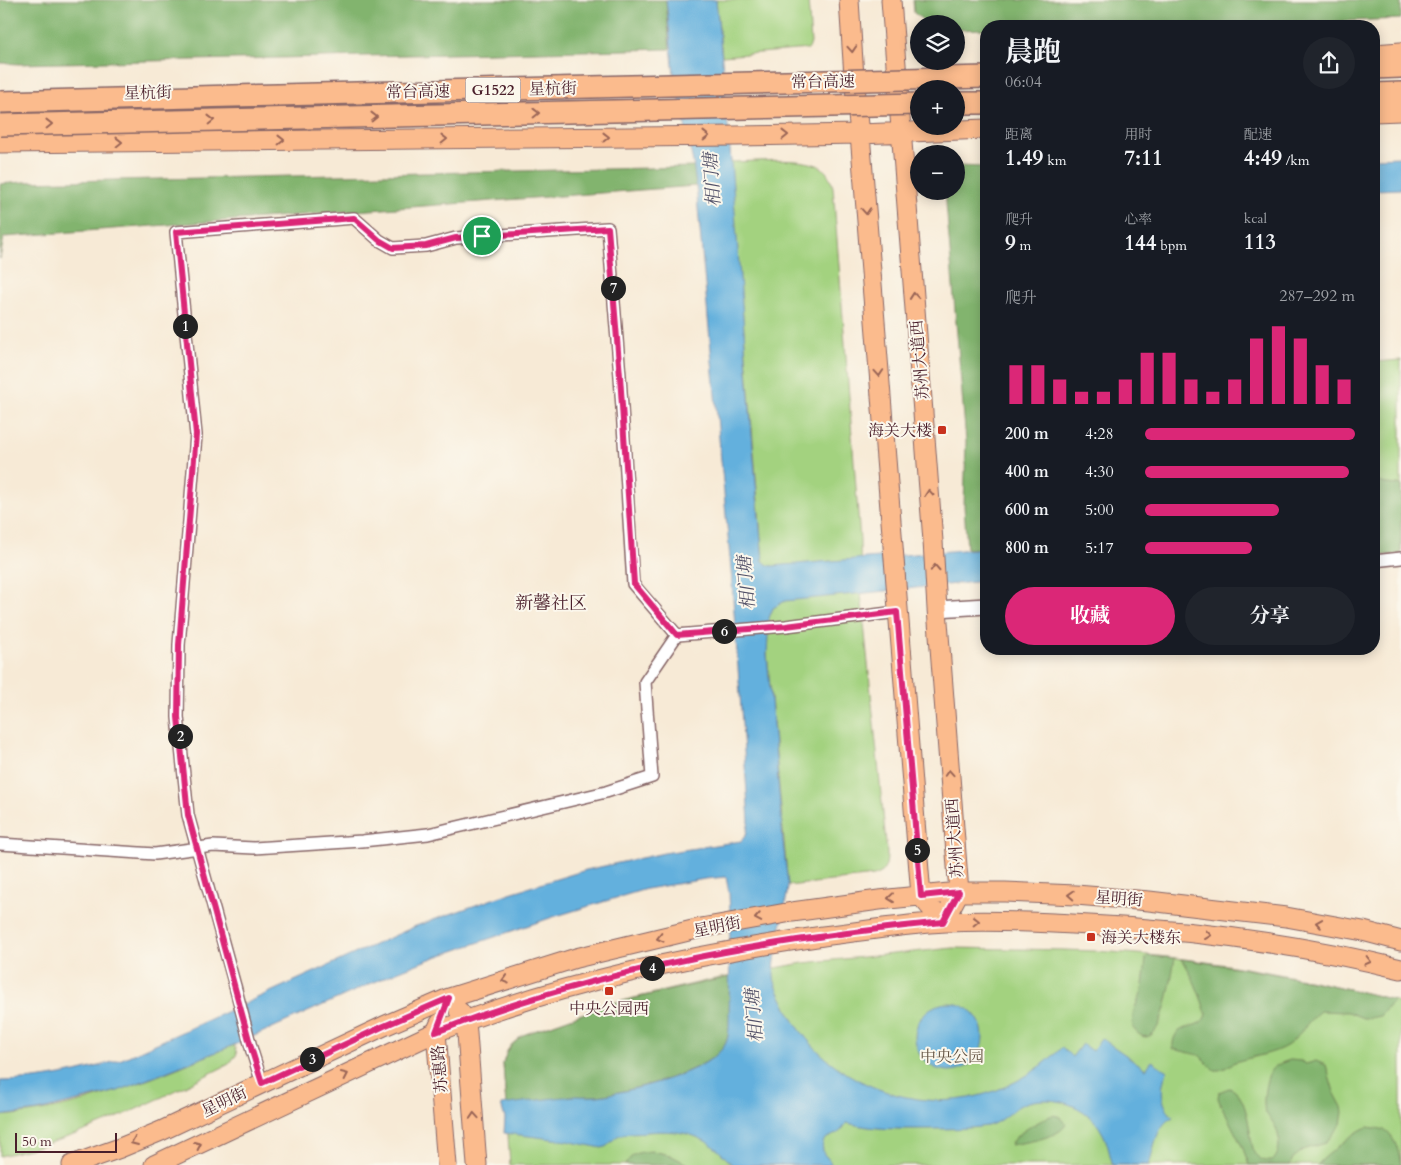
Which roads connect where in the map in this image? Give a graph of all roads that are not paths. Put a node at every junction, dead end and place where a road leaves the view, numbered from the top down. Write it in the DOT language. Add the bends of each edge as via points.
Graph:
graph roads {
  1 [pos="849,0"];
  2 [pos="891,0"];
  3 [pos="1401,52"];
  4 [pos="1380,54"];
  5 [pos="1401,67"];
  6 [pos="1380,68"];
  7 [pos="980,71"];
  8 [pos="895,75"];
  9 [pos="854,77"];
  10 [pos="980,77"];
  11 [pos="0,91"];
  12 [pos="1401,93"];
  13 [pos="1380,94"];
  14 [pos="0,102"];
  15 [pos="965,103"];
  16 [pos="980,103"];
  17 [pos="910,104"];
  18 [pos="1401,111"];
  19 [pos="1380,112"];
  20 [pos="0,125"];
  21 [pos="980,129"];
  22 [pos="901,133"];
  23 [pos="860,134"];
  24 [pos="0,143"];
  25 [pos="1401,558"];
  26 [pos="1380,560"];
  27 [pos="936,602"];
  28 [pos="896,603"];
  29 [pos="980,606"];
  30 [pos="677,635"];
  31 [pos="0,844"];
  32 [pos="197,847"];
  33 [pos="959,892"];
  34 [pos="921,896"];
  35 [pos="943,922"];
  36 [pos="1401,941"];
  37 [pos="1401,969"];
  38 [pos="449,998"];
  39 [pos="466,1020"];
  40 [pos="436,1032"];
  41 [pos="262,1083"];
  42 [pos="72,1165"];
  43 [pos="154,1165"];
  44 [pos="447,1165"];
  45 [pos="477,1165"];
  1 -- 9 [label="main road, one-way"];
  2 -- 8 [label="main road, 苏州大道西"];
  3 -- 4 [label="main road"];
  5 -- 6 [label="highway"];
  7 -- 8 [label="main road, 星杭街"];
  8 -- 9 [label="main road, 星杭街"];
  8 -- 22 [label="main road, 苏州大道西"];
  9 -- 11 [label="main road, 星杭街, bridge" via="671,85 290,91"];
  9 -- 23 [label="main road"];
  10 -- 14 [label="highway, 常台高速 / G1522, bridge"];
  12 -- 13 [label="highway"];
  15 -- 16 [label="highway"];
  20 -- 17 [label="highway, 常台高速 / G1522, one-way, bridge"];
  18 -- 19 [label="main road"];
  21 -- 22 [label="main road"];
  22 -- 23 [label="main road"];
  27 -- 22 [label="main road, 苏州大道西, one-way"];
  24 -- 23 [label="main road, one-way"];
  23 -- 28 [label="main road, one-way"];
  25 -- 26 [label="street"];
  27 -- 29 [label="street"];
  33 -- 27 [label="main road, 苏州大道西, one-way"];
  28 -- 30 [label="street" via="786,626"];
  28 -- 34 [label="main road"];
  30 -- 32 [label="street" via="645,682 652,777 606,792 428,834 262,848"];
  30 -- 32 [label="street" via="634,584 608,228 456,238 426,246 393,248 354,218 176,232 196,434 179,645 178,717 188,815"];
  31 -- 32 [label="street" via="155,854"];
  32 -- 41 [label="street, bridge"];
  33 -- 34 [label="main road, 星明街"];
  33 -- 35 [label="main road, 苏州大道西"];
  36 -- 33 [label="main road, 星明街, one-way" via="1286,917 1158,902 1014,892"];
  34 -- 35 [label="main road"];
  34 -- 38 [label="main road, 星明街, one-way" via="725,923 576,958"];
  35 -- 37 [label="main road, 星明街, one-way" via="1003,921 1145,928 1325,952"];
  35 -- 39 [label="main road, 星明街" via="721,952 577,985"];
  38 -- 39 [label="main road"];
  38 -- 40 [label="main road, 苏惠路"];
  38 -- 41 [label="main road, 星明街"];
  39 -- 40 [label="main road, 星明街"];
  45 -- 39 [label="main road, 苏惠路, one-way"];
  43 -- 40 [label="main road, 星明街, one-way"];
  40 -- 44 [label="main road, 苏惠路"];
  41 -- 42 [label="main road, 星明街, one-way" via="161,1131"];
}
